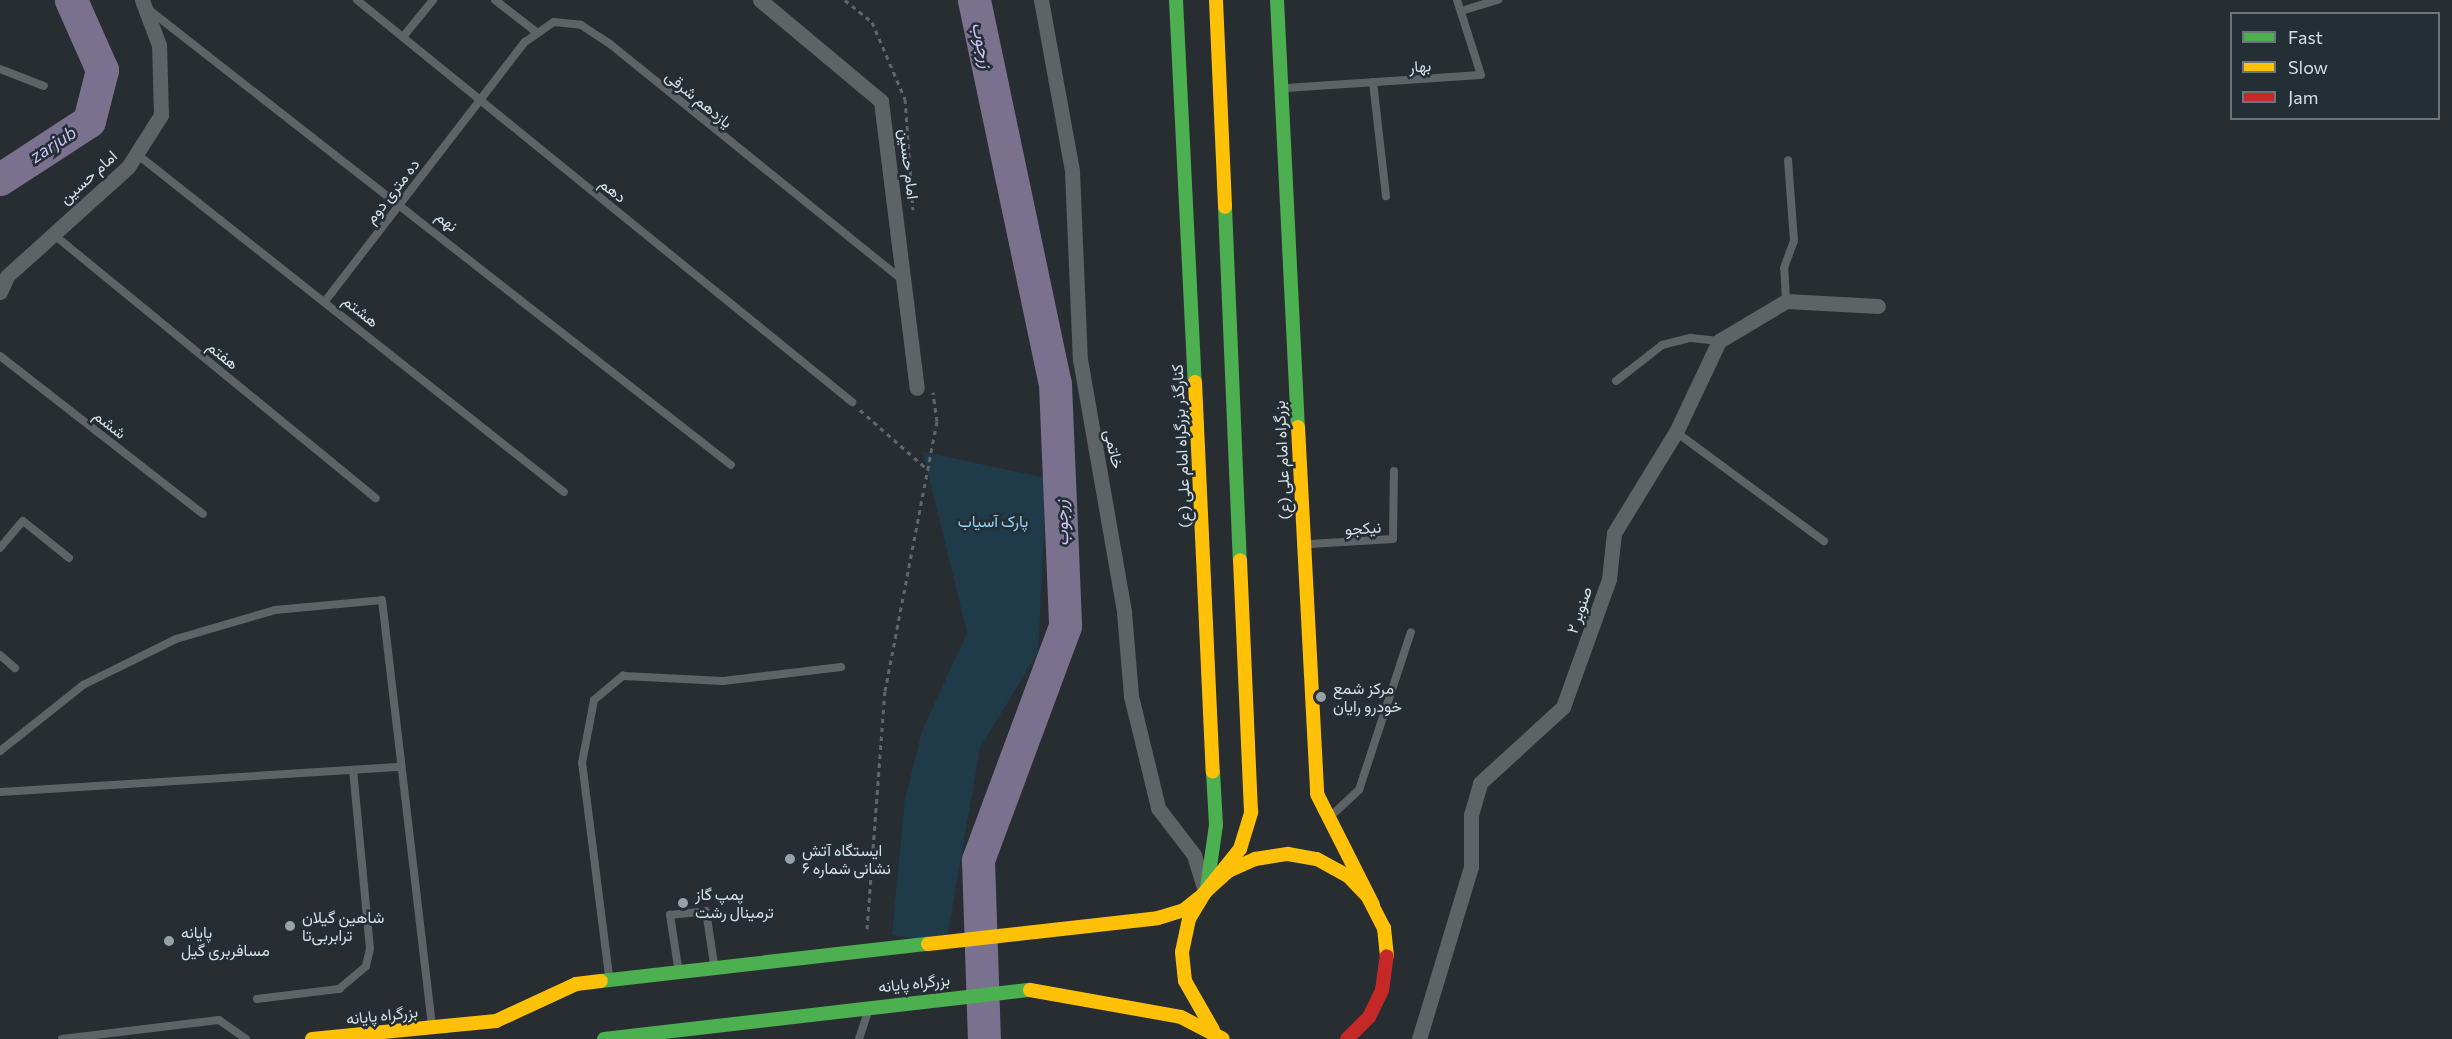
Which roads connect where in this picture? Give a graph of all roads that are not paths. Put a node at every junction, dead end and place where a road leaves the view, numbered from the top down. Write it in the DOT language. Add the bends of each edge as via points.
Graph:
graph roads {
  1 [pos="357,0"];
  2 [pos="433,0"];
  3 [pos="495,0"];
  4 [pos="760,0"];
  5 [pos="1041,0"];
  6 [pos="1176,0"];
  7 [pos="1216,0"];
  8 [pos="1278,0"];
  9 [pos="1457,0"];
  10 [pos="1498,0"];
  11 [pos="142,2"];
  12 [pos="1461,11"];
  13 [pos="535,32"];
  14 [pos="403,37"];
  15 [pos="0,69"];
  16 [pos="1373,82"];
  17 [pos="44,86"];
  18 [pos="1282,88"];
  19 [pos="481,99"];
  20 [pos="138,155"];
  21 [pos="1788,160"];
  22 [pos="1386,196"];
  23 [pos="400,202"];
  24 [pos="52,233"];
  25 [pos="904,281"];
  26 [pos="0,292"];
  27 [pos="326,300"];
  28 [pos="1786,301"];
  29 [pos="1878,306"];
  30 [pos="1719,340"];
  31 [pos="0,356"];
  32 [pos="1616,381"];
  33 [pos="925,387"];
  34 [pos="852,402"];
  35 [pos="1676,432"];
  36 [pos="731,465"];
  37 [pos="1394,471"];
  38 [pos="564,492"];
  39 [pos="376,498"];
  40 [pos="203,514"];
  41 [pos="1824,541"];
  42 [pos="1303,544"];
  43 [pos="0,548"];
  44 [pos="69,558"];
  45 [pos="1411,632"];
  46 [pos="0,656"];
  47 [pos="841,667"];
  48 [pos="15,668"];
  49 [pos="0,751"];
  50 [pos="401,767"];
  51 [pos="353,770"];
  52 [pos="0,792"];
  53 [pos="1326,819"];
  54 [pos="1205,892"];
  55 [pos="1373,905"];
  56 [pos="714,969"];
  57 [pos="679,972"];
  58 [pos="609,980"];
  59 [pos="257,999"];
  60 [pos="870,1005"];
  61 [pos="1363,1024"];
  62 [pos="433,1033"];
  63 [pos="608,1038"];
  64 [pos="1423,1038"];
  65 [pos="62,1039"];
  66 [pos="246,1039"];
  67 [pos="312,1039"];
  68 [pos="859,1039"];
  69 [pos="1223,1039"];
  70 [pos="1347,1039"];
  71 [pos="1355,1039"];
  1 -- 14 [label="lane, دهم"];
  2 -- 14 [label="lane"];
  3 -- 13 [label="lane"];
  4 -- 25 [label="street, امام حسین" via="880,101"];
  5 -- 54 [label="street, خاتمی" via="1072,171 1080,359 1124,612 1131,696 1158,808 1194,855"];
  6 -- 54 [label="main road, کنارگذر بزرگراه امام علی (ع)" via="1216,825"];
  7 -- 54 [label="main road" via="1251,812 1240,849"];
  8 -- 18 [label="main road, بزرگراه امام علی (ع)"];
  9 -- 12 [label="lane, بهار"];
  10 -- 12 [label="lane"];
  11 -- 20 [label="street, امام حسین" via="159,45 161,115"];
  11 -- 23 [label="lane, نهم"];
  12 -- 16 [label="lane, بهار" via="1481,75"];
  13 -- 19 [label="lane"];
  13 -- 25 [label="lane, یازدهم شرقی" via="554,22 581,25 610,44"];
  14 -- 19 [label="lane, دهم"];
  15 -- 17 [label="lane"];
  16 -- 18 [label="lane, بهار"];
  16 -- 22 [label="lane"];
  18 -- 42 [label="main road, بزرگراه امام علی (ع)"];
  19 -- 23 [label="lane, ده متری دوم"];
  19 -- 34 [label="lane, دهم"];
  20 -- 24 [label="street, امام حسین"];
  20 -- 27 [label="lane, هشتم"];
  21 -- 28 [label="lane" via="1794,241 1784,268"];
  23 -- 27 [label="lane, ده متری دوم"];
  23 -- 36 [label="lane, نهم"];
  24 -- 26 [label="street, امام حسین" via="7,276"];
  24 -- 39 [label="lane, هفتم"];
  25 -- 33 [label="street, امام حسین"];
  27 -- 38 [label="lane, هشتم"];
  28 -- 29 [label="street"];
  28 -- 30 [label="street"];
  30 -- 32 [label="lane" via="1691,338 1662,345"];
  30 -- 35 [label="street, صنوبر ۲"];
  31 -- 40 [label="lane, ششم"];
  35 -- 41 [label="lane"];
  35 -- 64 [label="street, صنوبر ۲" via="1614,534 1609,579 1563,707 1480,783 1471,815 1471,867"];
  37 -- 42 [label="lane, نیکجو" via="1393,539"];
  42 -- 53 [label="main road, بزرگراه امام علی (ع)" via="1316,789"];
  43 -- 44 [label="lane" via="23,521"];
  45 -- 53 [label="lane" via="1359,790"];
  46 -- 48 [label="lane"];
  47 -- 58 [label="lane" via="723,681 623,676 594,700 582,763"];
  49 -- 50 [label="lane" via="83,685 176,639 275,610 382,600"];
  50 -- 51 [label="lane"];
  50 -- 62 [label="lane"];
  51 -- 52 [label="lane"];
  51 -- 59 [label="lane" via="369,949 366,966 339,989"];
  53 -- 55 [label="main road, بزرگراه امام علی (ع)"];
  54 -- 55 [label="main road" via="1241,864 1288,854 1335,867"];
  54 -- 56 [label="main road, بزرگراه پایانه" via="1184,910 1158,918"];
  54 -- 69 [label="main road" via="1186,928 1183,972 1199,1012"];
  55 -- 61 [label="main road, بزرگراه امام علی (ع)" via="1385,932 1388,966 1381,995"];
  56 -- 57 [label="main road, بزرگراه پایانه"];
  56 -- 57 [label="lane" via="706,911 670,915"];
  57 -- 58 [label="main road, بزرگراه پایانه"];
  58 -- 62 [label="main road, بزرگراه پایانه" via="568,986 501,1019 456,1024"];
  60 -- 63 [label="main road, بزرگراه پایانه"];
  60 -- 68 [label="lane"];
  60 -- 69 [label="main road, بزرگراه پایانه" via="1016,988 1181,1017"];
  61 -- 70 [label="main road"];
  61 -- 71 [label="main road"];
  62 -- 67 [label="main road, بزرگراه پایانه"];
  65 -- 66 [label="lane" via="219,1020"];
}
